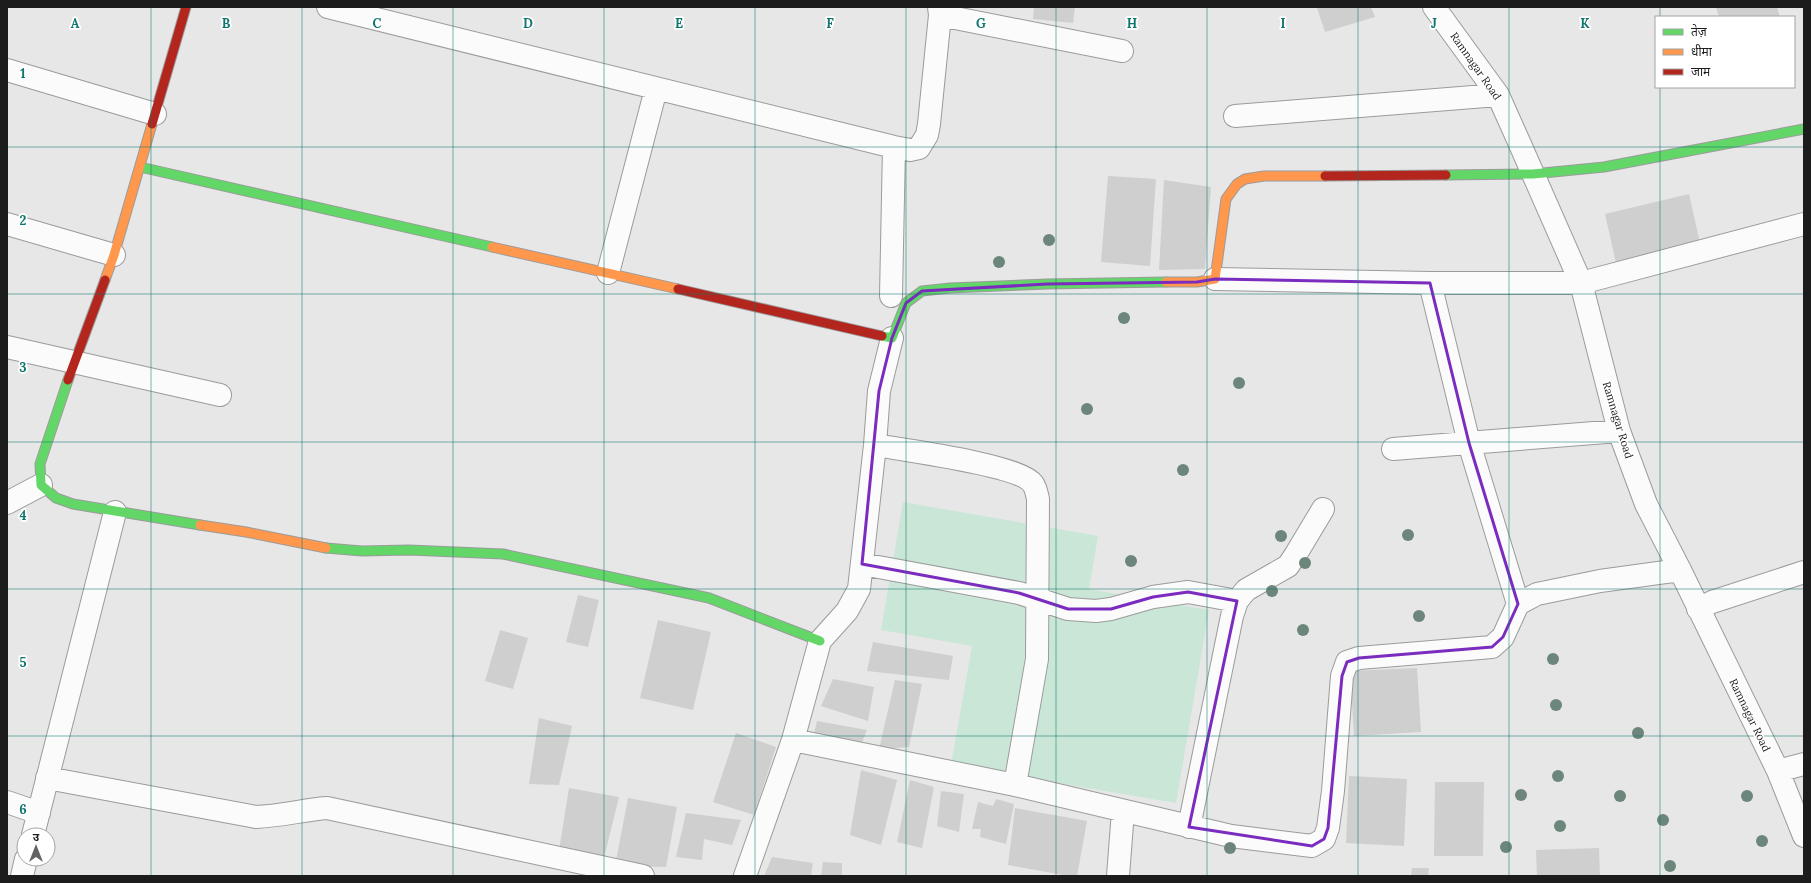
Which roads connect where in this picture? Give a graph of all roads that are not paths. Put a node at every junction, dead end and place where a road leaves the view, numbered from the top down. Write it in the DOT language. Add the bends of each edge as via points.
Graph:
graph roads {
  1 [pos="186,7"];
  2 [pos="328,7"];
  3 [pos="1440,8"];
  4 [pos="940,11"];
  5 [pos="1122,51"];
  6 [pos="7,70"];
  7 [pos="656,89"];
  8 [pos="1498,95"];
  9 [pos="155,114"];
  10 [pos="1235,116"];
  11 [pos="1804,129"];
  12 [pos="894,148"];
  13 [pos="140,167"];
  14 [pos="1534,174"];
  15 [pos="7,224"];
  16 [pos="1804,224"];
  17 [pos="114,255"];
  18 [pos="608,273"];
  19 [pos="1215,279"];
  20 [pos="1430,283"];
  21 [pos="1581,283"];
  22 [pos="891,296"];
  23 [pos="892,338"];
  24 [pos="7,347"];
  25 [pos="74,363"];
  26 [pos="220,395"];
  27 [pos="1619,431"];
  28 [pos="1469,443"];
  29 [pos="875,445"];
  30 [pos="1393,449"];
  31 [pos="41,485"];
  32 [pos="7,503"];
  33 [pos="1323,509"];
  34 [pos="115,512"];
  35 [pos="862,564"];
  36 [pos="1680,570"];
  37 [pos="1804,572"];
  38 [pos="1038,599"];
  39 [pos="1237,601"];
  40 [pos="1518,604"];
  41 [pos="1698,608"];
  42 [pos="820,641"];
  43 [pos="793,740"];
  44 [pos="1804,764"];
  45 [pos="1778,771"];
  46 [pos="47,778"];
  47 [pos="1015,785"];
  48 [pos="7,802"];
  49 [pos="1123,811"];
  50 [pos="38,813"];
  51 [pos="35,827"];
  52 [pos="1189,827"];
  53 [pos="1804,836"];
  54 [pos="643,876"];
  55 [pos="745,876"];
  56 [pos="1118,876"];
  1 -- 9 [label="street"];
  2 -- 7 [label="street"];
  3 -- 8 [label="street, Ramnagar Road"];
  4 -- 5 [label="street"];
  4 -- 12 [label="street" via="927,135 919,148"];
  6 -- 9 [label="street"];
  7 -- 12 [label="street"];
  7 -- 18 [label="street"];
  8 -- 10 [label="street"];
  8 -- 14 [label="street, Ramnagar Road"];
  9 -- 13 [label="street"];
  11 -- 14 [label="street" via="1604,166"];
  12 -- 22 [label="street"];
  13 -- 17 [label="street"];
  13 -- 18 [label="street"];
  14 -- 19 [label="street" via="1264,176 1244,179 1232,188 1226,200"];
  14 -- 21 [label="street, Ramnagar Road"];
  15 -- 17 [label="street"];
  16 -- 21 [label="street"];
  17 -- 25 [label="street"];
  18 -- 23 [label="street"];
  19 -- 20 [label="street"];
  19 -- 23 [label="street" via="1197,282 1047,284 922,291 906,302"];
  20 -- 21 [label="street"];
  20 -- 28 [label="street"];
  21 -- 27 [label="street, Ramnagar Road"];
  23 -- 29 [label="street" via="878,391"];
  24 -- 25 [label="street"];
  25 -- 26 [label="street"];
  25 -- 31 [label="street" via="40,464"];
  27 -- 28 [label="street"];
  27 -- 36 [label="street, Ramnagar Road" via="1646,504"];
  28 -- 30 [label="street"];
  28 -- 40 [label="street"];
  29 -- 35 [label="street"];
  29 -- 38 [label="street" via="998,467 1020,475 1033,484 1038,499"];
  31 -- 32 [label="street"];
  31 -- 34 [label="street" via="56,498"];
  33 -- 39 [label="street" via="1288,566 1246,590"];
  34 -- 42 [label="street" via="246,532 320,548 503,554 709,598"];
  34 -- 46 [label="street"];
  35 -- 38 [label="street" via="972,583"];
  35 -- 42 [label="street" via="859,589 850,605"];
  36 -- 40 [label="street" via="1600,581 1537,594"];
  36 -- 41 [label="street, Ramnagar Road"];
  37 -- 41 [label="street"];
  38 -- 39 [label="street" via="1068,609 1096,611 1153,597 1188,592"];
  38 -- 47 [label="street" via="1037,658"];
  39 -- 52 [label="street"];
  40 -- 52 [label="street" via="1503,637 1492,647 1359,658 1346,662 1342,676 1333,791 1324,839 1312,846 1231,836"];
  41 -- 45 [label="street, Ramnagar Road"];
  42 -- 43 [label="street"];
  43 -- 47 [label="street"];
  43 -- 55 [label="street"];
  44 -- 45 [label="street"];
  45 -- 53 [label="street, Ramnagar Road"];
  46 -- 50 [label="street"];
  46 -- 54 [label="street" via="256,817 327,808"];
  47 -- 49 [label="street"];
  48 -- 50 [label="street"];
  49 -- 52 [label="street"];
  49 -- 56 [label="street"];
  50 -- 51 [label="street"];
}
